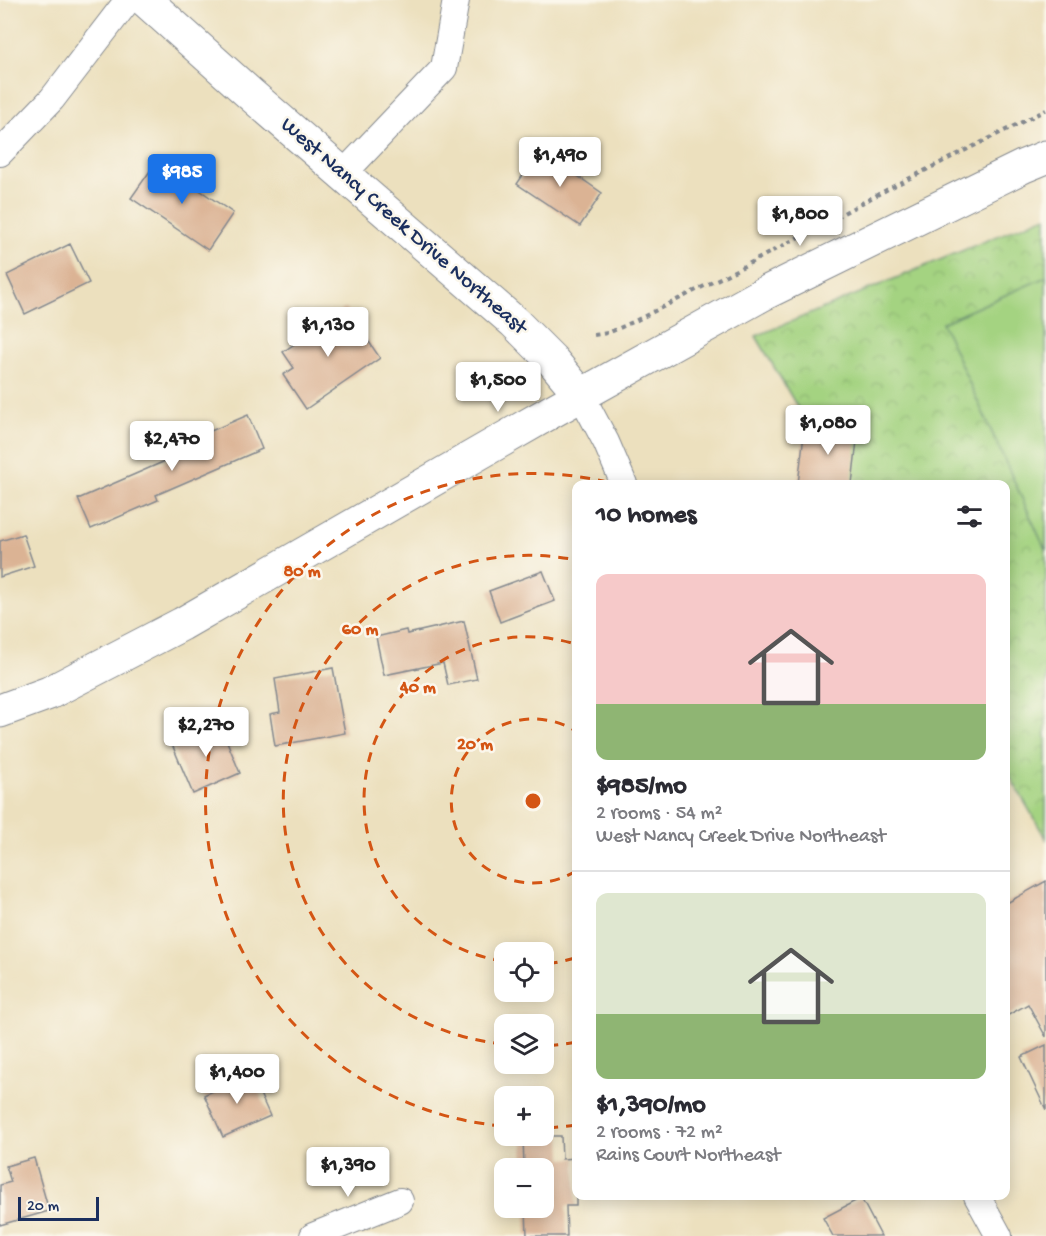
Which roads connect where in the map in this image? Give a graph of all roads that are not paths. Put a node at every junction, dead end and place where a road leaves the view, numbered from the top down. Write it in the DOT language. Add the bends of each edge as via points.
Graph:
graph roads {
  1 [pos="129,0"];
  2 [pos="145,0"];
  3 [pos="456,0"];
  4 [pos="0,153"];
  5 [pos="1046,157"];
  6 [pos="344,174"];
  7 [pos="581,395"];
  8 [pos="622,480"];
  9 [pos="0,711"];
  10 [pos="978,1200"];
  11 [pos="400,1201"];
  12 [pos="313,1236"];
  13 [pos="999,1236"];
  1 -- 4 [label="street" via="51,99"];
  2 -- 6 [label="main road, West Nancy Creek Drive Northeast"];
  3 -- 6 [label="street" via="444,68"];
  5 -- 7 [label="main road" via="763,294"];
  6 -- 7 [label="main road, West Nancy Creek Drive Northeast" via="514,322"];
  7 -- 8 [label="street, West Nancy Creek Drive Northeast"];
  7 -- 9 [label="main road" via="182,624 49,693"];
  10 -- 13 [label="street"];
  11 -- 12 [label="street"];
}
